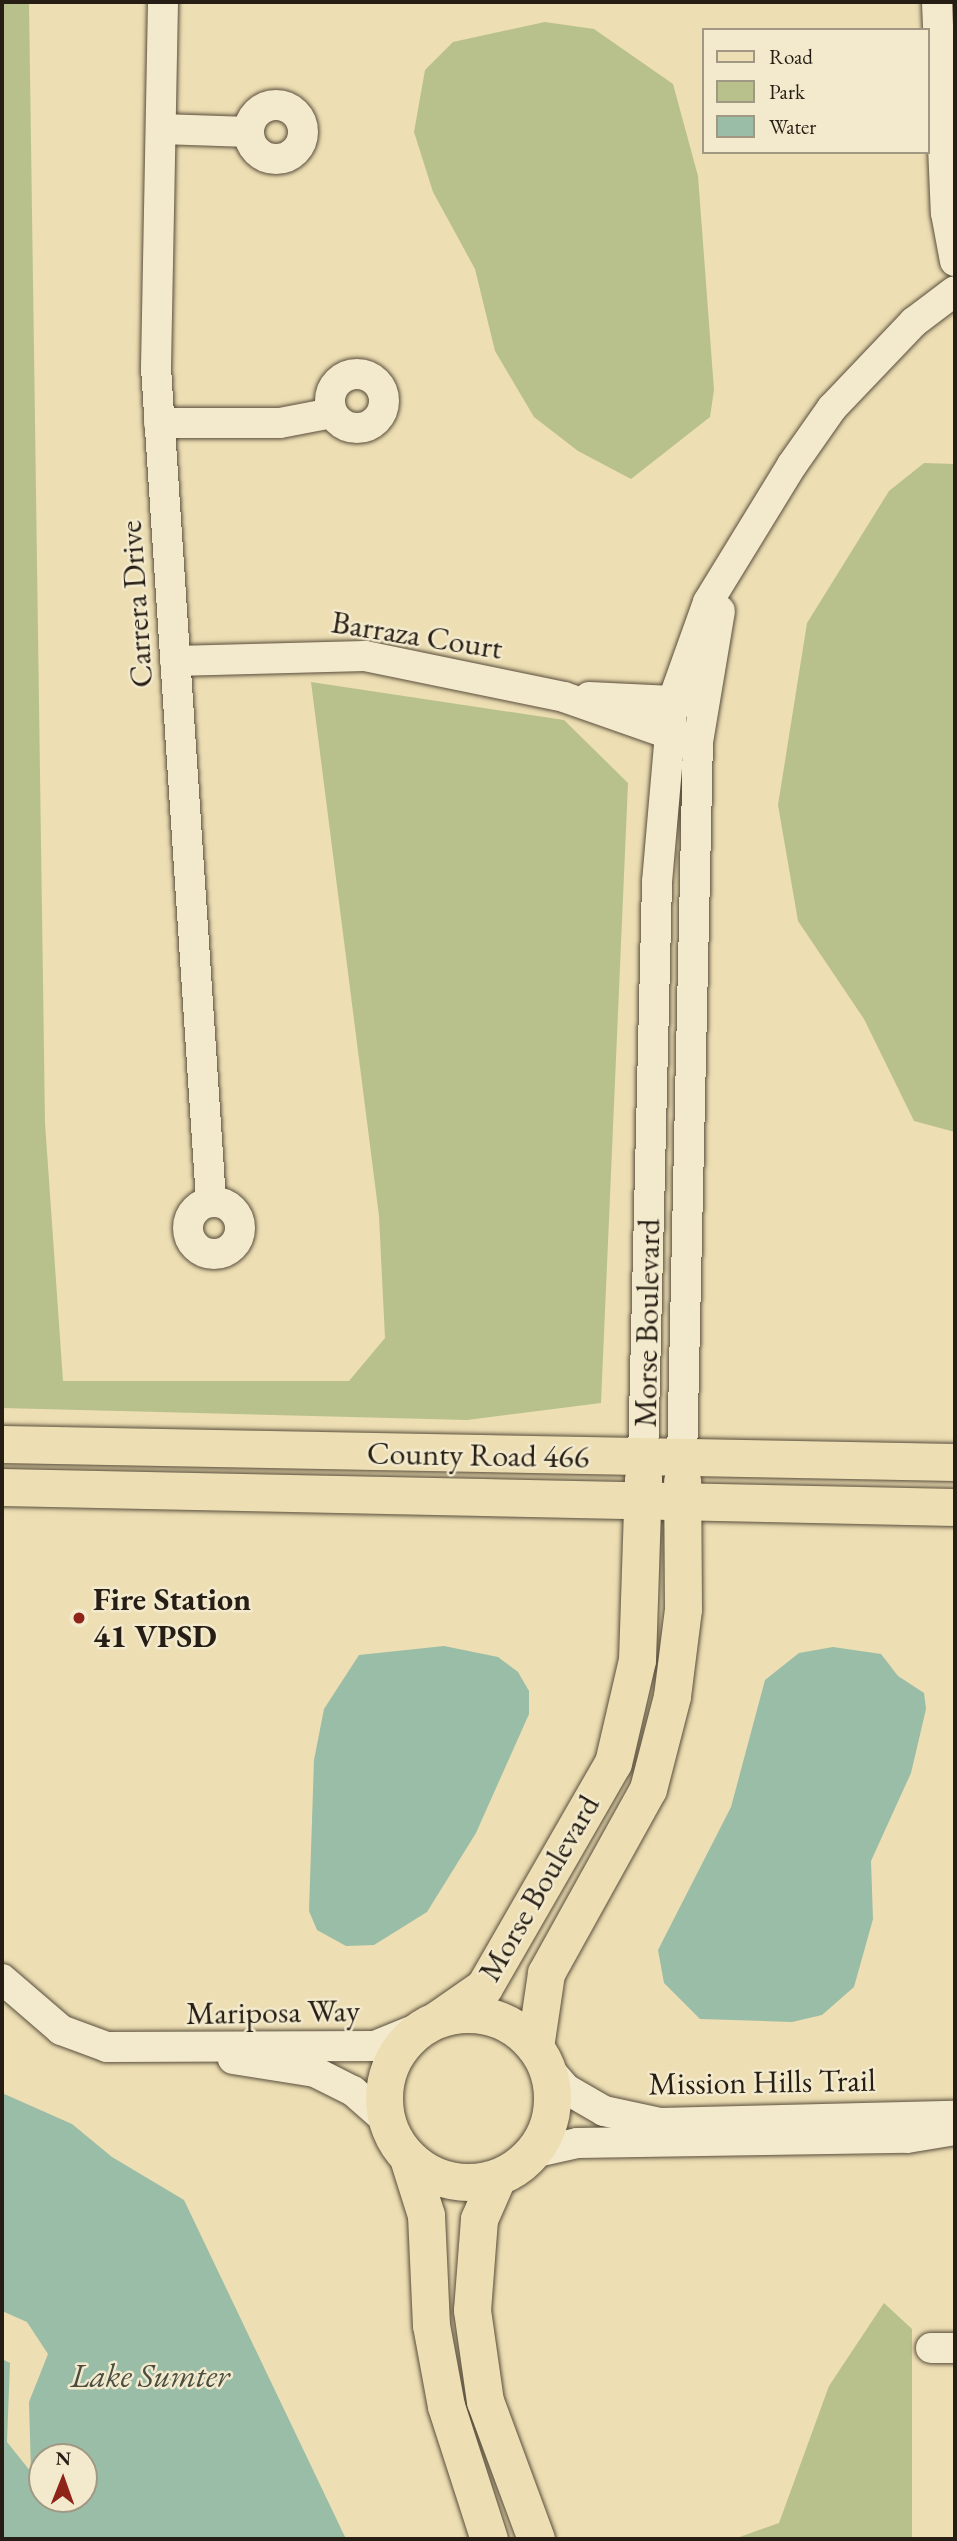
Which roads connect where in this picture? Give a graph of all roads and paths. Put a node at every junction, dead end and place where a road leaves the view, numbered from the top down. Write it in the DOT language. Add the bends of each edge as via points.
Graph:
graph roads {
  1 [pos="163,2"];
  2 [pos="937,2"];
  3 [pos="160,129"];
  4 [pos="249,132"];
  5 [pos="951,159"];
  6 [pos="955,261"];
  7 [pos="955,291"];
  8 [pos="332,413"];
  9 [pos="159,423"];
  10 [pos="726,579"];
  11 [pos="174,661"];
  12 [pos="564,696"];
  13 [pos="673,701"];
  14 [pos="703,703"];
  15 [pos="665,735"];
  16 [pos="698,742"];
  17 [pos="211,1201"];
  18 [pos="2,1444"];
  19 [pos="643,1460"];
  20 [pos="682,1461"];
  21 [pos="955,1462"];
  22 [pos="2,1487"];
  23 [pos="642,1502"];
  24 [pos="683,1503"];
  25 [pos="955,1507"];
  26 [pos="2,1979"];
  27 [pos="431,2023"];
  28 [pos="163,2049"];
  29 [pos="540,2056"];
  30 [pos="955,2116"];
  31 [pos="386,2120"];
  32 [pos="955,2130"];
  33 [pos="532,2153"];
  34 [pos="408,2158"];
  35 [pos="497,2178"];
  36 [pos="489,2539"];
  37 [pos="536,2539"];
  1 -- 3 [label="street, Carrera Drive"];
  2 -- 5 [label="street"];
  3 -- 4 [label="street"];
  3 -- 9 [label="street, Carrera Drive"];
  5 -- 6 [label="street" via="946,213"];
  7 -- 10 [label="street, Morse Boulevard" via="914,322 832,408"];
  8 -- 9 [label="street" via="290,423"];
  9 -- 11 [label="street, Carrera Drive"];
  10 -- 13 [label="street, Morse Boulevard" via="708,602"];
  10 -- 14 [label="street, Morse Boulevard"];
  11 -- 12 [label="street, Barraza Court" via="366,656"];
  11 -- 17 [label="street, Carrera Drive"];
  12 -- 13 [label="street, Barraza Court"];
  12 -- 15 [label="street, Barraza Court"];
  13 -- 14 [label="street, Barraza Court"];
  13 -- 15 [label="street, Morse Boulevard"];
  14 -- 16 [label="street, Morse Boulevard"];
  15 -- 16 [label="street, Barraza Court"];
  15 -- 19 [label="street, Morse Boulevard"];
  16 -- 20 [label="street, Morse Boulevard"];
  18 -- 19 [label="main road, County Road 466"];
  19 -- 20 [label="main road, County Road 466"];
  19 -- 23 [label="main road, Morse Boulevard"];
  20 -- 21 [label="main road, County Road 466"];
  20 -- 24 [label="main road, Morse Boulevard"];
  22 -- 23 [label="main road, County Road 466"];
  23 -- 24 [label="main road, County Road 466"];
  23 -- 27 [label="main road, Morse Boulevard" via="637,1660 613,1763 484,1987"];
  24 -- 25 [label="main road, County Road 466"];
  24 -- 29 [label="main road, Morse Boulevard" via="683,1609 672,1696 648,1789 546,1973"];
  26 -- 28 [label="street, Mariposa Way" via="83,2040"];
  27 -- 28 [label="street, Mariposa Way" via="375,2046"];
  27 -- 29 [label="main road" via="488,2017"];
  27 -- 31 [label="main road" via="389,2067"];
  28 -- 31 [label="street, Mariposa Way" via="315,2072 353,2091"];
  29 -- 30 [label="street, Mission Hills Trail" via="566,2090 604,2111 660,2123"];
  29 -- 33 [label="main road" via="550,2119"];
  31 -- 34 [label="main road"];
  32 -- 33 [label="street, Mission Hills Trail" via="907,2138 577,2143"];
  33 -- 35 [label="main road"];
  34 -- 35 [label="main road" via="449,2180"];
  34 -- 36 [label="main road" via="426,2215 431,2325 446,2406"];
  35 -- 37 [label="main road" via="479,2219 472,2310 485,2401"];
}
